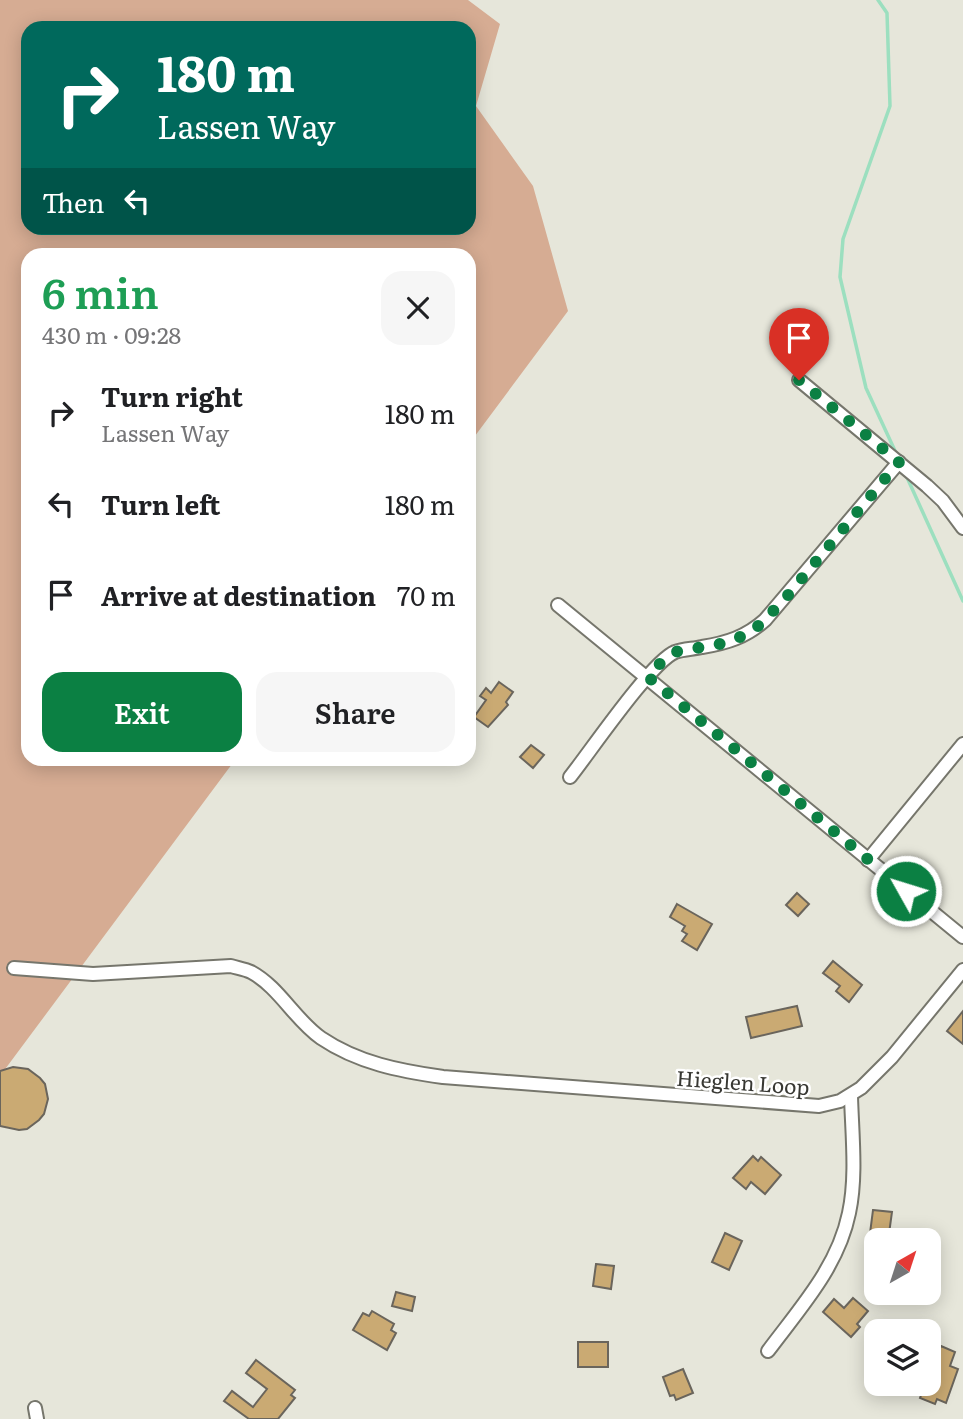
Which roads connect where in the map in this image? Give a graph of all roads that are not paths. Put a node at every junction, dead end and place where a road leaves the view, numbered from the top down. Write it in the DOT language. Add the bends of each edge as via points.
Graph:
graph roads {
  1 [pos="799,380"];
  2 [pos="899,462"];
  3 [pos="963,527"];
  4 [pos="558,605"];
  5 [pos="648,677"];
  6 [pos="963,744"];
  7 [pos="570,777"];
  8 [pos="868,860"];
  9 [pos="963,937"];
  10 [pos="14,968"];
  11 [pos="963,970"];
  12 [pos="851,1096"];
  13 [pos="768,1351"];
  1 -- 2 [label="street"];
  2 -- 3 [label="street" via="943,501"];
  2 -- 5 [label="street" via="752,632 725,643 675,652"];
  4 -- 5 [label="street"];
  5 -- 7 [label="street"];
  5 -- 8 [label="street"];
  6 -- 8 [label="street"];
  8 -- 9 [label="street"];
  10 -- 12 [label="street, Hieglen Loop" via="93,974 207,966 250,971 304,1024 340,1049 399,1071 803,1106 830,1104"];
  11 -- 12 [label="street, Hieglen Loop" via="892,1057"];
  12 -- 13 [label="street" via="852,1192 843,1234 817,1286"];
}
